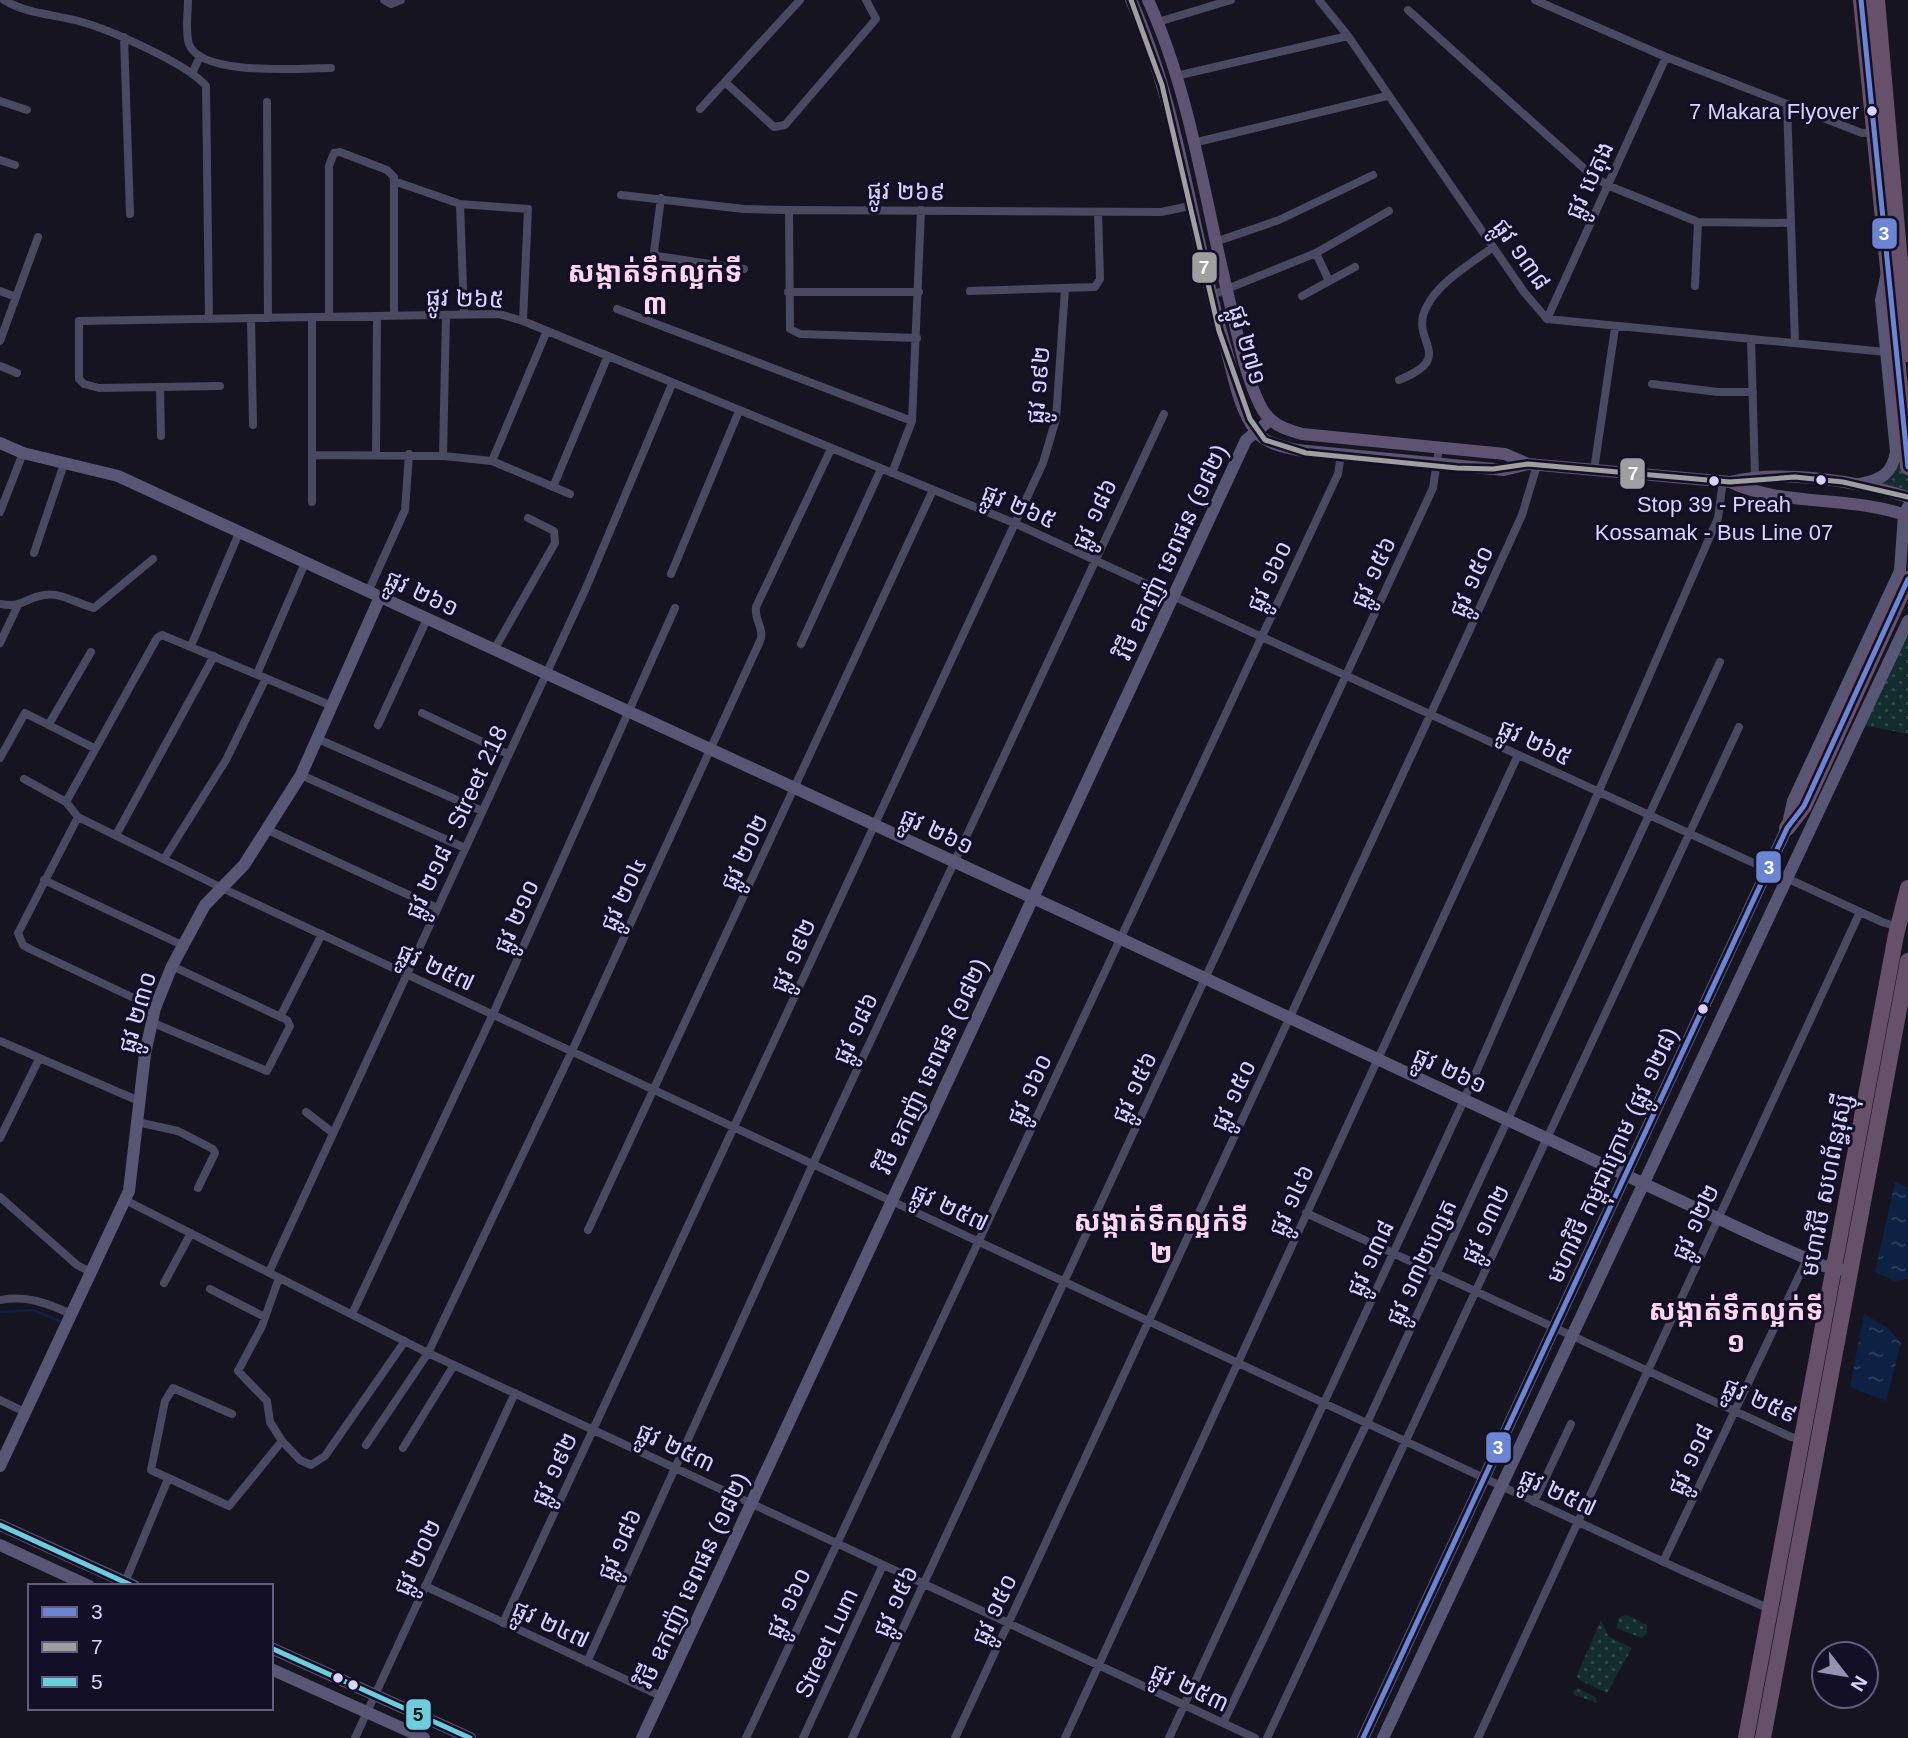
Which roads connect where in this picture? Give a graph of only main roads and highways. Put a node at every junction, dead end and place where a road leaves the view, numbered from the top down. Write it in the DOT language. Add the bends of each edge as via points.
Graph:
graph roads {
  1 [pos="1131,0"];
  2 [pos="1148,0"];
  3 [pos="1861,0"];
  4 [pos="1877,0"];
  5 [pos="1899,273"];
  6 [pos="1908,354"];
  7 [pos="1532,464"];
  8 [pos="1908,467"];
  9 [pos="1727,481"];
  10 [pos="1908,497"];
  11 [pos="1907,512"];
  12 [pos="1908,579"];
  13 [pos="1787,828"];
  14 [pos="1908,888"];
  15 [pos="1908,961"];
  16 [pos="1842,1270"];
  17 [pos="1810,1440"];
  18 [pos="1746,1738"];
  19 [pos="1763,1738"];
  1 -- 7 [label="main road, ផ្លូវ ២៧១" via="1161,82 1212,295 1241,398 1256,432 1277,445 1341,455 1504,470"];
  2 -- 7 [label="main road, ផ្លូវ ២៧១" via="1176,76 1257,396 1270,420 1302,434 1505,454"];
  3 -- 5 [label="highway" via="1872,132"];
  4 -- 5 [label="highway"];
  5 -- 6 [label="highway"];
  5 -- 8 [label="highway"];
  7 -- 9 [label="main road"];
  9 -- 10 [label="main road" via="1755,475 1859,485"];
  9 -- 11 [label="main road" via="1754,493"];
  12 -- 13 [label="highway" via="1804,806"];
  14 -- 16 [label="highway, មហាវិថី សហព័ន្ធរុស្ស៊ី"];
  15 -- 16 [label="highway, មហាវិថី សហព័ន្ធរុស្ស៊ី"];
  16 -- 17 [label="highway, មហាវិថី សហព័ន្ធរុស្ស៊ី"];
  17 -- 18 [label="highway, មហាវិថី សហព័ន្ធរុស្ស៊ី" via="1770,1609"];
  17 -- 19 [label="highway, មហាវិថី សហព័ន្ធរុស្ស៊ី"];
}
